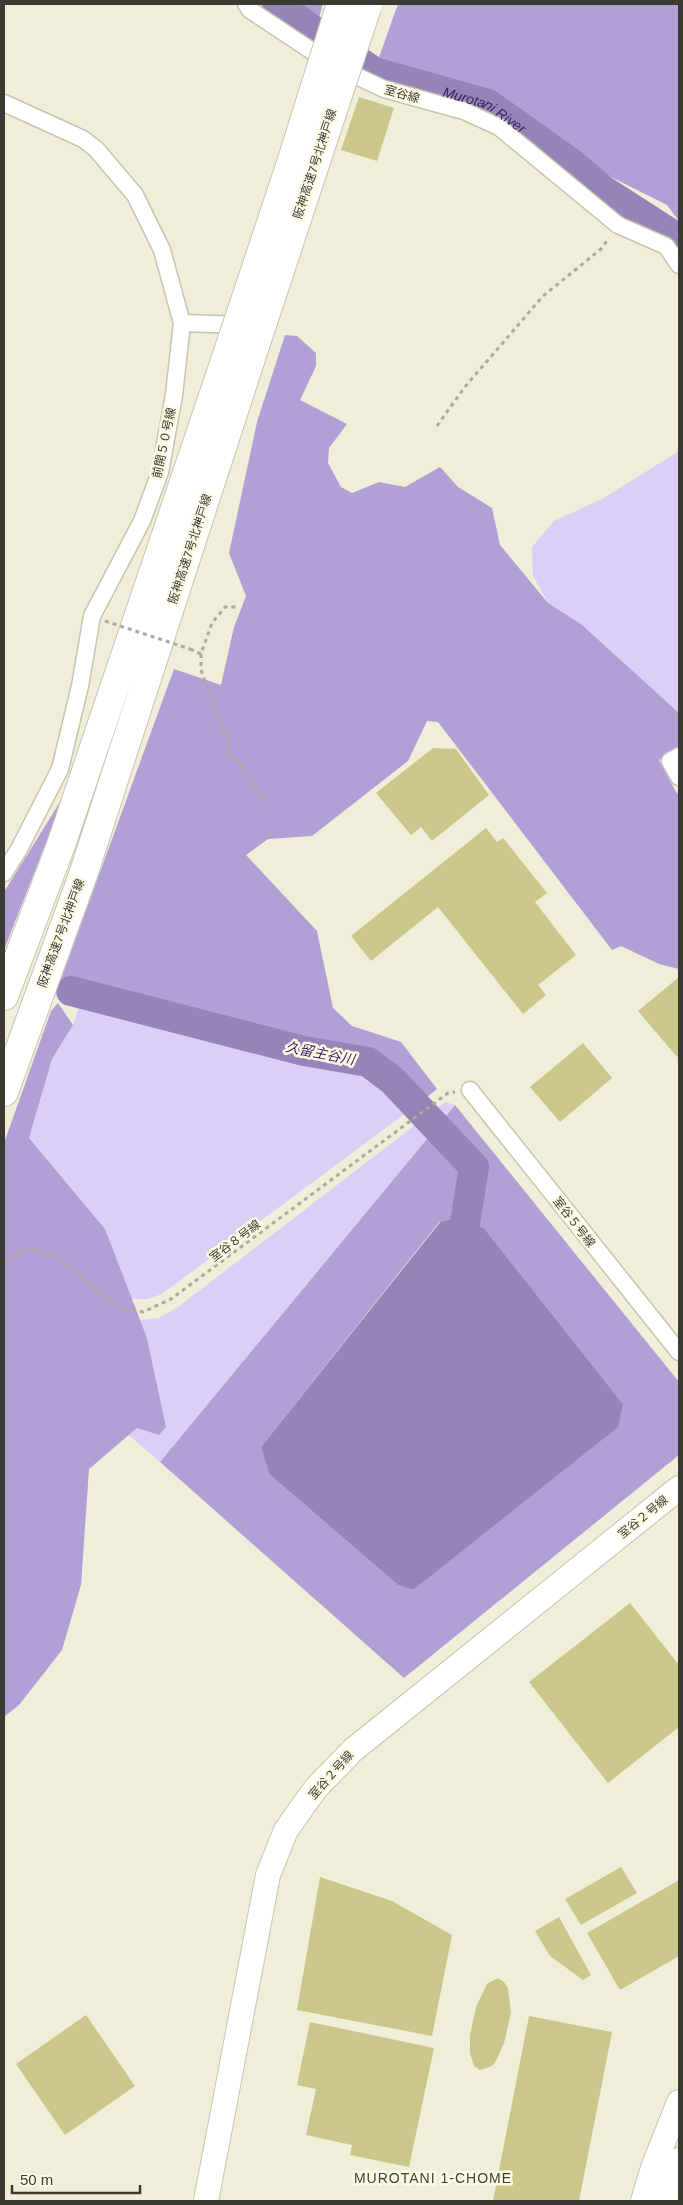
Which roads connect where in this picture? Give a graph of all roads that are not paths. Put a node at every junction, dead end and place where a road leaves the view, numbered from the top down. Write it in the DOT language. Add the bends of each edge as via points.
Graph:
graph roads {
  1 [pos="234,4"];
  2 [pos="359,5"];
  3 [pos="248,7"];
  4 [pos="332,65"];
  5 [pos="4,103"];
  6 [pos="679,265"];
  7 [pos="182,323"];
  8 [pos="243,343"];
  9 [pos="679,756"];
  10 [pos="679,777"];
  11 [pos="4,873"];
  12 [pos="4,996"];
  13 [pos="470,1090"];
  14 [pos="4,1092"];
  15 [pos="679,1352"];
  16 [pos="679,1488"];
  17 [pos="679,2102"];
  18 [pos="679,2160"];
  19 [pos="206,2201"];
  20 [pos="644,2201"];
  21 [pos="665,2201"];
  1 -- 3 [label="street, 室谷線"];
  2 -- 8 [label="highway, 阪神高速7号北神戸線, bridge"];
  3 -- 4 [label="street, 室谷線"];
  4 -- 6 [label="street, 室谷線" via="384,89 464,111 499,127 618,225 666,246"];
  4 -- 7 [label="street" via="251,325"];
  5 -- 7 [label="street" via="83,139 96,149 135,195 162,250"];
  7 -- 11 [label="street, 前開５０号線" via="174,395 160,472 142,521 92,616 80,686 60,769"];
  8 -- 12 [label="highway, 阪神高速7号北神戸線"];
  8 -- 14 [label="highway, 阪神高速7号北神戸線" via="83,874"];
  9 -- 10 [label="street" via="670,761"];
  13 -- 15 [label="street, 室谷５号線"];
  16 -- 19 [label="street, 室谷２号線" via="352,1750 316,1788 286,1830 268,1875"];
  17 -- 20 [label="street" via="652,2168"];
  18 -- 21 [label="street"];
}
